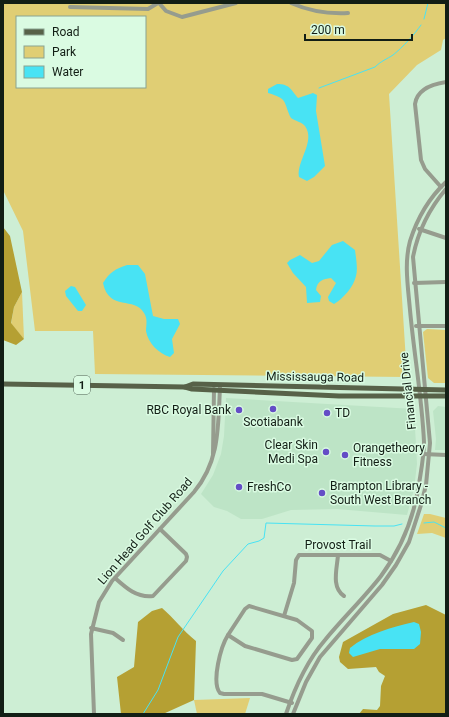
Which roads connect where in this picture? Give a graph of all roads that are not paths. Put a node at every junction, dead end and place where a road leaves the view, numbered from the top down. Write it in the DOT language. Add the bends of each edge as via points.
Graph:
graph roads {
  1 [pos="158,3"];
  2 [pos="236,3"];
  3 [pos="291,3"];
  4 [pos="70,7"];
  5 [pos="348,14"];
  6 [pos="446,82"];
  7 [pos="446,182"];
  8 [pos="440,187"];
  9 [pos="446,189"];
  10 [pos="415,227"];
  11 [pos="421,229"];
  12 [pos="446,238"];
  13 [pos="446,282"];
  14 [pos="414,283"];
  15 [pos="412,326"];
  16 [pos="418,326"];
  17 [pos="446,326"];
  18 [pos="3,384"];
  19 [pos="217,387"];
  20 [pos="446,390"];
  21 [pos="422,393"];
  22 [pos="446,396"];
  23 [pos="423,454"];
  24 [pos="429,454"];
  25 [pos="446,455"];
  26 [pos="160,529"];
  27 [pos="338,555"];
  28 [pos="391,561"];
  29 [pos="115,578"];
  30 [pos="344,596"];
  31 [pos="284,616"];
  32 [pos="91,628"];
  33 [pos="228,635"];
  34 [pos="123,640"];
  35 [pos="290,703"];
  36 [pos="296,705"];
  37 [pos="94,714"];
  38 [pos="286,714"];
  39 [pos="293,714"];
  1 -- 2 [label="street" via="166,12 182,16"];
  1 -- 4 [label="street" via="148,9"];
  3 -- 5 [label="street" via="305,9"];
  6 -- 8 [label="street" via="421,92 415,104 421,160 428,174"];
  7 -- 8 [label="street, Financial Drive"];
  8 -- 10 [label="street, Financial Drive"];
  9 -- 11 [label="street, Financial Drive" via="429,210"];
  10 -- 11 [label="street"];
  10 -- 15 [label="street, Financial Drive" via="408,261"];
  11 -- 12 [label="street"];
  11 -- 14 [label="street, Financial Drive" via="413,257"];
  13 -- 14 [label="street"];
  14 -- 16 [label="street, Financial Drive"];
  15 -- 16 [label="street"];
  15 -- 21 [label="street, Financial Drive"];
  16 -- 17 [label="street"];
  16 -- 21 [label="street, Financial Drive"];
  18 -- 19 [label="main road, Mississauga Road / 1"];
  19 -- 21 [label="main road, Mississauga Road / 1"];
  19 -- 21 [label="main road, Mississauga Road / 1" via="339,396"];
  19 -- 26 [label="street, Lion Head Golf Club Road" via="218,441 206,474 198,487"];
  20 -- 21 [label="main road, Mississauga Road / 1"];
  21 -- 22 [label="main road, Mississauga Road / 1"];
  21 -- 23 [label="street, Financial Drive"];
  21 -- 24 [label="street, Financial Drive" via="430,443"];
  23 -- 24 [label="street"];
  23 -- 28 [label="street, Financial Drive" via="414,509"];
  24 -- 25 [label="street"];
  24 -- 36 [label="street, Financial Drive" via="421,505 402,556 382,585 323,653 308,677"];
  26 -- 29 [label="street, Lion Head Golf Club Road"];
  26 -- 29 [label="street" via="187,555 181,567 150,596 142,596 130,590"];
  27 -- 28 [label="street, Provost Trail" via="380,555"];
  27 -- 30 [label="street" via="335,585 337,592"];
  27 -- 31 [label="street, Provost Trail" via="303,554 297,557 294,582"];
  28 -- 35 [label="street, Financial Drive" via="320,646 305,670"];
  29 -- 32 [label="street, Lion Head Golf Club Road" via="99,602"];
  31 -- 33 [label="street" via="249,606"];
  31 -- 33 [label="street" via="300,622 313,633 295,660 245,646"];
  32 -- 34 [label="street" via="113,633"];
  32 -- 37 [label="street, Lion Head Golf Club Road"];
  33 -- 35 [label="street" via="220,654 217,685 219,692 262,694"];
  35 -- 36 [label="street"];
  35 -- 38 [label="street, Financial Drive"];
  36 -- 39 [label="street, Financial Drive"];
}
